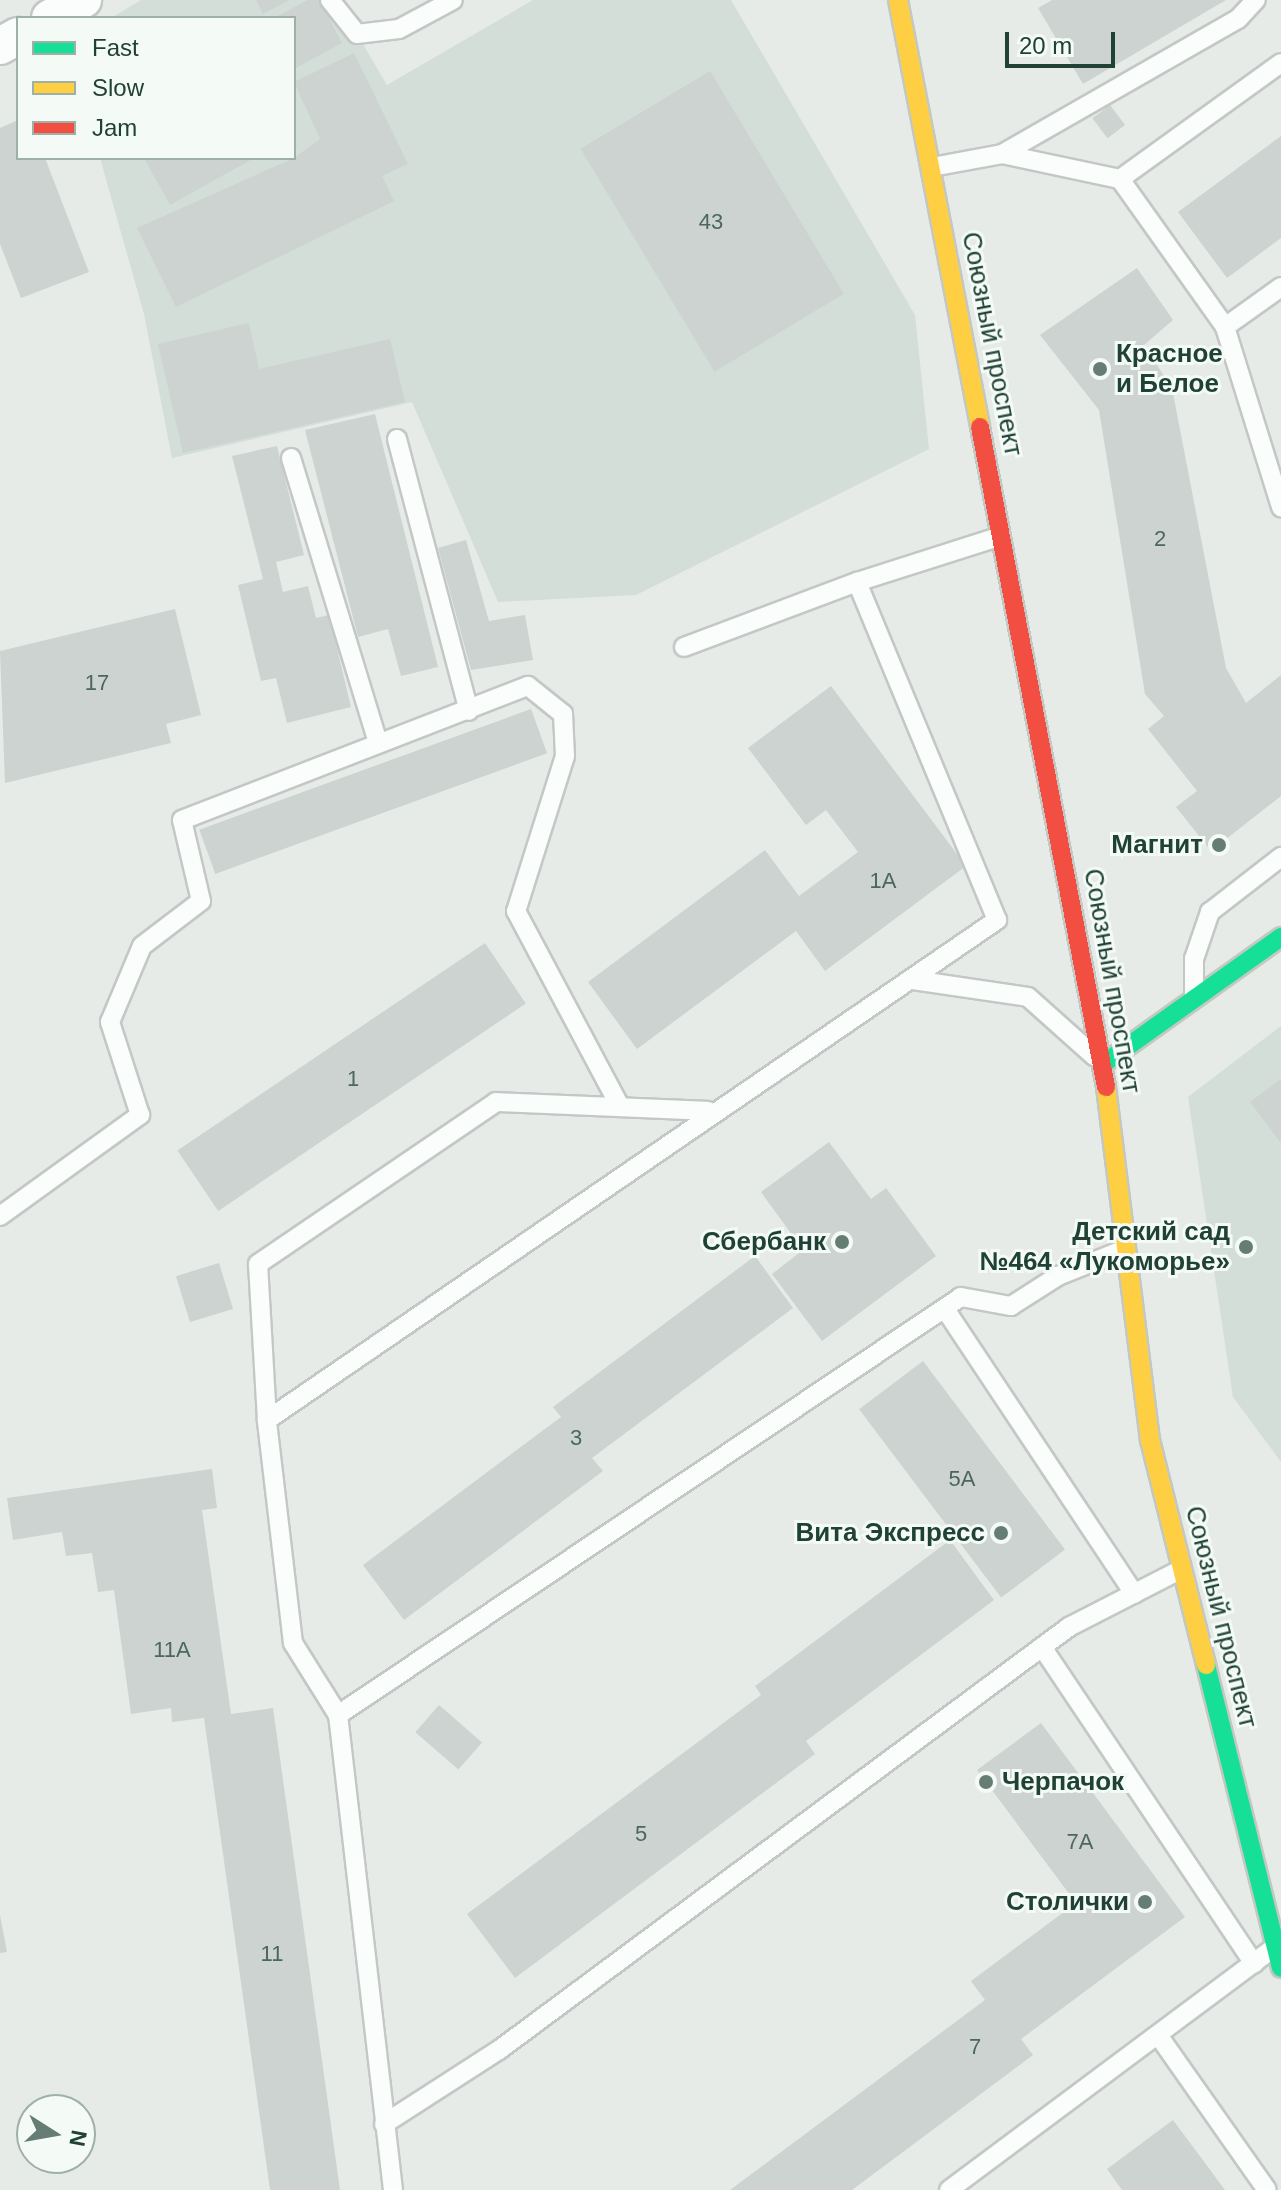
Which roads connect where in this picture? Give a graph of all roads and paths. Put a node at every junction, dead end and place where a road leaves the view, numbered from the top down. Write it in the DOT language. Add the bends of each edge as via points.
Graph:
graph roads {
  1 [pos="83,0"];
  2 [pos="330,0"];
  3 [pos="453,0"];
  4 [pos="898,0"];
  5 [pos="1256,0"];
  6 [pos="54,16"];
  7 [pos="1281,63"];
  8 [pos="1002,154"];
  9 [pos="932,167"];
  10 [pos="1120,179"];
  11 [pos="1281,287"];
  12 [pos="1225,327"];
  13 [pos="397,439"];
  14 [pos="291,458"];
  15 [pos="1281,507"];
  16 [pos="1002,535"];
  17 [pos="857,582"];
  18 [pos="684,647"];
  19 [pos="469,711"];
  20 [pos="378,742"];
  21 [pos="1281,857"];
  22 [pos="1281,937"];
  23 [pos="913,980"];
  24 [pos="1194,999"];
  25 [pos="1103,1064"];
  26 [pos="620,1107"];
  27 [pos="708,1111"];
  28 [pos="0,1216"];
  29 [pos="1125,1249"];
  30 [pos="945,1309"];
  31 [pos="267,1420"];
  32 [pos="1180,1570"];
  33 [pos="1134,1594"];
  34 [pos="1042,1647"];
  35 [pos="338,1715"];
  36 [pos="1276,1947"];
  37 [pos="1254,1964"];
  38 [pos="1281,1968"];
  39 [pos="1158,2035"];
  40 [pos="384,2124"];
  41 [pos="393,2190"];
  42 [pos="949,2190"];
  43 [pos="1267,2190"];
  1 -- 6 [label="street"];
  2 -- 3 [label="lane" via="357,34 399,29"];
  4 -- 9 [label="street, Союзный проспект"];
  5 -- 8 [label="lane" via="1238,19"];
  7 -- 10 [label="lane"];
  8 -- 9 [label="lane"];
  8 -- 10 [label="lane"];
  9 -- 16 [label="street, Союзный проспект"];
  10 -- 12 [label="lane"];
  11 -- 12 [label="lane"];
  12 -- 15 [label="lane"];
  13 -- 19 [label="lane"];
  14 -- 20 [label="lane"];
  16 -- 17 [label="lane"];
  16 -- 25 [label="street, Союзный проспект"];
  17 -- 18 [label="lane"];
  17 -- 23 [label="lane" via="997,920"];
  19 -- 20 [label="lane"];
  19 -- 26 [label="lane" via="528,686 563,714 565,756 516,911"];
  20 -- 28 [label="lane" via="182,820 201,901 142,946 110,1022 140,1115"];
  21 -- 24 [label="lane" via="1210,912 1194,959"];
  22 -- 24 [label="street"];
  23 -- 25 [label="lane" via="1028,997"];
  23 -- 27 [label="lane"];
  24 -- 25 [label="street"];
  25 -- 29 [label="street, Союзный проспект"];
  26 -- 27 [label="lane"];
  26 -- 31 [label="lane" via="496,1102 258,1264"];
  27 -- 31 [label="lane"];
  29 -- 30 [label="lane" via="1058,1276 1011,1306 961,1297"];
  29 -- 32 [label="street, Союзный проспект" via="1150,1440"];
  30 -- 33 [label="lane"];
  30 -- 35 [label="lane"];
  31 -- 35 [label="lane" via="293,1643"];
  32 -- 33 [label="lane"];
  32 -- 36 [label="street, Союзный проспект"];
  33 -- 34 [label="lane"];
  34 -- 37 [label="lane"];
  34 -- 40 [label="lane" via="499,2050"];
  35 -- 40 [label="lane"];
  36 -- 37 [label="lane"];
  36 -- 38 [label="street, Союзный проспект"];
  37 -- 39 [label="lane"];
  39 -- 42 [label="lane"];
  39 -- 43 [label="lane"];
  40 -- 41 [label="lane"];
}
